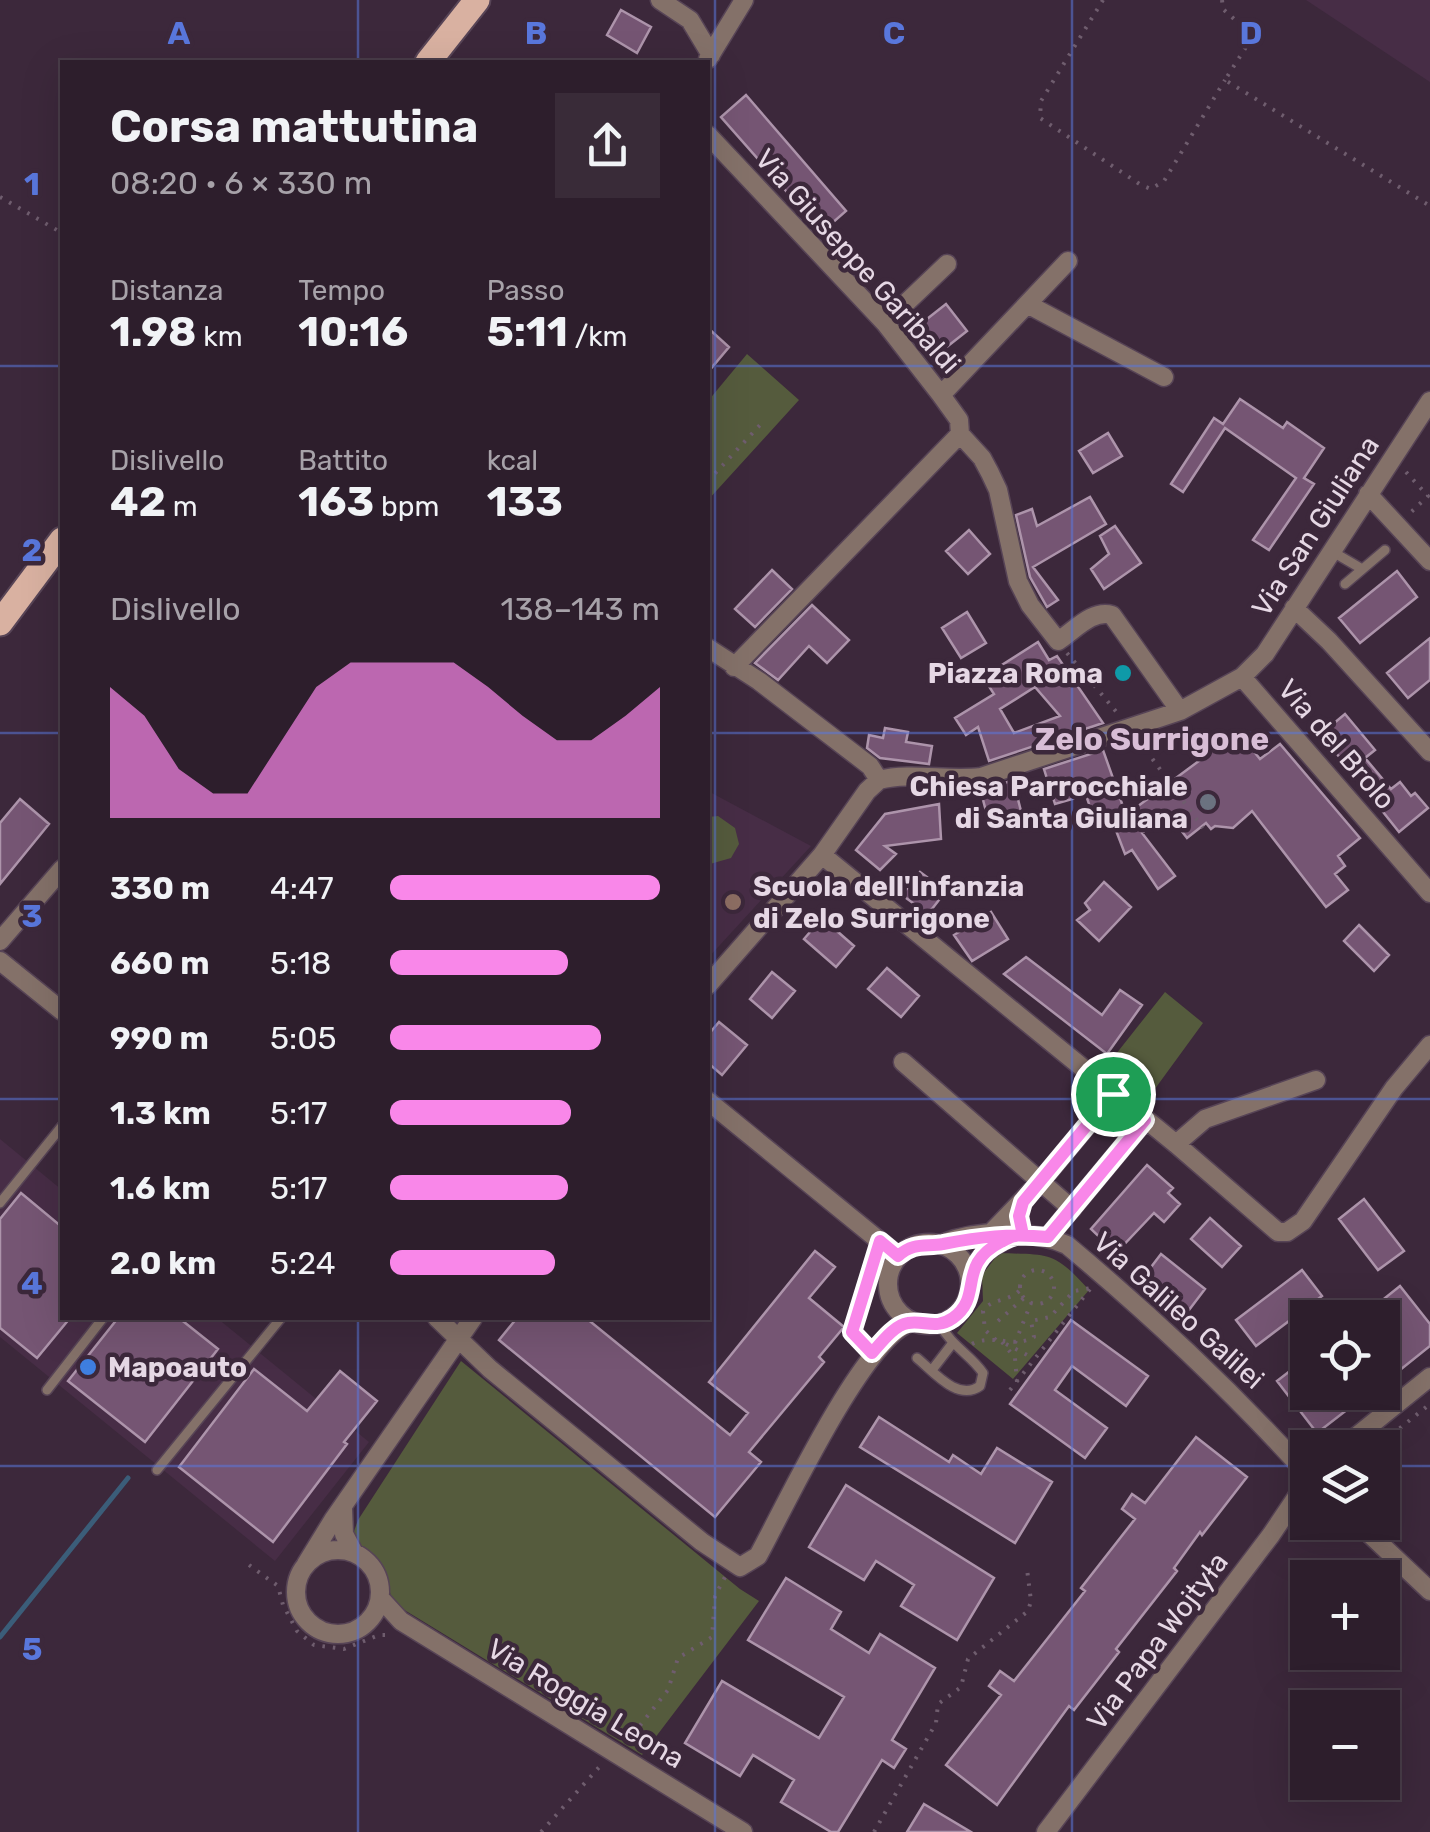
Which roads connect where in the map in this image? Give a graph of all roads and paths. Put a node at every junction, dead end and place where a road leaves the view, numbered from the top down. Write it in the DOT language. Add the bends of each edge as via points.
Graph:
graph roads {
  1 [pos="477,0"];
  2 [pos="660,0"];
  3 [pos="744,0"];
  4 [pos="1104,0"];
  5 [pos="1222,0"];
  6 [pos="709,59"];
  7 [pos="430,60"];
  8 [pos="1225,80"];
  9 [pos="710,137"];
  10 [pos="0,197"];
  11 [pos="1430,206"];
  12 [pos="60,232"];
  13 [pos="1068,261"];
  14 [pos="947,264"];
  15 [pos="1030,304"];
  16 [pos="884,323"];
  17 [pos="1164,378"];
  18 [pos="942,395"];
  19 [pos="1430,400"];
  20 [pos="760,425"];
  21 [pos="960,434"];
  22 [pos="1392,458"];
  23 [pos="710,478"];
  24 [pos="1368,494"];
  25 [pos="1397,524"];
  26 [pos="60,543"];
  27 [pos="1385,550"];
  28 [pos="1331,551"];
  29 [pos="1430,561"];
  30 [pos="1362,570"];
  31 [pos="1345,584"];
  32 [pos="1294,608"];
  33 [pos="0,623"];
  34 [pos="1058,641"];
  35 [pos="710,649"];
  36 [pos="734,667"];
  37 [pos="1242,677"];
  38 [pos="1180,711"];
  39 [pos="1130,729"];
  40 [pos="1430,752"];
  41 [pos="879,780"];
  42 [pos="1203,828"];
  43 [pos="822,855"];
  44 [pos="60,871"];
  45 [pos="1430,893"];
  46 [pos="0,941"];
  47 [pos="0,961"];
  48 [pos="710,983"];
  49 [pos="60,1010"];
  50 [pos="1430,1045"];
  51 [pos="902,1062"];
  52 [pos="1316,1080"];
  53 [pos="1113,1094"];
  54 [pos="710,1103"];
  55 [pos="1145,1120"];
  56 [pos="60,1128"];
  57 [pos="1176,1144"];
  58 [pos="1040,1182"];
  59 [pos="1023,1202"];
  60 [pos="0,1203"];
  61 [pos="1072,1209"];
  62 [pos="988,1235"];
  63 [pos="1018,1235"];
  64 [pos="1048,1237"];
  65 [pos="880,1241"];
  66 [pos="941,1244"];
  67 [pos="898,1256"];
  68 [pos="970,1280"];
  69 [pos="1020,1290"];
  70 [pos="1051,1297"];
  71 [pos="1024,1298"];
  72 [pos="1030,1302"];
  73 [pos="1061,1305"];
  74 [pos="102,1320"];
  75 [pos="279,1320"];
  76 [pos="439,1320"];
  77 [pos="472,1320"];
  78 [pos="911,1322"];
  79 [pos="998,1322"];
  80 [pos="940,1324"];
  81 [pos="460,1337"];
  82 [pos="1000,1341"];
  83 [pos="1014,1343"];
  84 [pos="952,1344"];
  85 [pos="962,1352"];
  86 [pos="872,1353"];
  87 [pos="917,1358"];
  88 [pos="1035,1359"];
  89 [pos="932,1370"];
  90 [pos="1430,1377"];
  91 [pos="1017,1382"];
  92 [pos="47,1390"];
  93 [pos="1010,1390"];
  94 [pos="1430,1404"];
  95 [pos="1364,1430"];
  96 [pos="1398,1430"];
  97 [pos="1290,1457"];
  98 [pos="157,1470"];
  99 [pos="1290,1506"];
  100 [pos="342,1509"];
  101 [pos="1377,1540"];
  102 [pos="354,1553"];
  103 [pos="306,1564"];
  104 [pos="249,1565"];
  105 [pos="734,1565"];
  106 [pos="1027,1569"];
  107 [pos="1430,1591"];
  108 [pos="380,1598"];
  109 [pos="367,1623"];
  110 [pos="397,1629"];
  111 [pos="615,1752"];
  112 [pos="541,1832"];
  113 [pos="743,1832"];
  114 [pos="874,1832"];
  115 [pos="1046,1832"];
  1 -- 7 [label="main road"];
  2 -- 6 [label="street" via="690,20"];
  3 -- 6 [label="street"];
  4 -- 8 [label="path" via="1041,101 1040,118 1141,185 1151,189 1164,181"];
  5 -- 8 [label="path" via="1223,9 1253,36"];
  8 -- 11 [label="path"];
  9 -- 16 [label="street, Via Giuseppe Garibaldi"];
  10 -- 12 [label="path"];
  13 -- 15 [label="street"];
  14 -- 16 [label="street"];
  15 -- 17 [label="street"];
  15 -- 18 [label="street"];
  16 -- 18 [label="street, Via Giuseppe Garibaldi"];
  18 -- 21 [label="street, Via Giuseppe Garibaldi"];
  19 -- 22 [label="street, Via San Giuliana"];
  20 -- 23 [label="path"];
  21 -- 34 [label="street, Via Giuseppe Garibaldi" via="998,490 1018,581"];
  21 -- 36 [label="street"];
  22 -- 24 [label="street, Via San Giuliana"];
  22 -- 25 [label="path" via="1428,496"];
  24 -- 25 [label="street"];
  24 -- 28 [label="street, Via San Giuliana"];
  25 -- 29 [label="street"];
  26 -- 33 [label="main road"];
  27 -- 30 [label="lane"];
  28 -- 30 [label="lane"];
  28 -- 32 [label="street, Via San Giuliana"];
  30 -- 31 [label="lane"];
  32 -- 37 [label="street, Via San Giuliana"];
  32 -- 40 [label="street"];
  34 -- 38 [label="street" via="1095,615 1112,616"];
  34 -- 39 [label="path"];
  35 -- 36 [label="street"];
  36 -- 41 [label="street" via="870,766"];
  37 -- 38 [label="street"];
  37 -- 45 [label="street, Via del Brolo"];
  38 -- 39 [label="street"];
  39 -- 41 [label="street" via="981,777"];
  39 -- 42 [label="path"];
  41 -- 43 [label="street"];
  43 -- 48 [label="street"];
  43 -- 53 [label="street"];
  44 -- 46 [label="street"];
  47 -- 49 [label="street"];
  50 -- 57 [label="street" via="1288,1232 1278,1232"];
  51 -- 58 [label="street"];
  52 -- 57 [label="street" via="1205,1119"];
  53 -- 55 [label="street"];
  53 -- 58 [label="street"];
  54 -- 65 [label="street"];
  55 -- 57 [label="street"];
  55 -- 61 [label="street, Via Galileo Galilei"];
  56 -- 60 [label="lane"];
  58 -- 59 [label="street"];
  58 -- 61 [label="street"];
  59 -- 62 [label="street"];
  59 -- 63 [label="street"];
  61 -- 64 [label="street, Via Galileo Galilei"];
  62 -- 63 [label="street, Via Galileo Galilei"];
  62 -- 66 [label="street, Via Galileo Galilei"];
  63 -- 64 [label="street, Via Galileo Galilei"];
  63 -- 68 [label="street" via="982,1254"];
  64 -- 97 [label="street, Via Galileo Galilei" via="1090,1264 1197,1360"];
  65 -- 67 [label="street"];
  65 -- 86 [label="path" via="852,1332"];
  66 -- 67 [label="street" via="922,1243"];
  66 -- 68 [label="street" via="958,1254"];
  67 -- 78 [label="street" via="888,1292"];
  68 -- 80 [label="street" via="964,1308"];
  69 -- 70 [label="path" via="1026,1274 1041,1270 1054,1282"];
  69 -- 71 [label="path"];
  69 -- 82 [label="path" via="983,1311 985,1330"];
  70 -- 72 [label="path"];
  70 -- 73 [label="path"];
  71 -- 72 [label="path"];
  71 -- 79 [label="path"];
  72 -- 83 [label="path"];
  73 -- 83 [label="path" via="1050,1317 1032,1320 1032,1339"];
  73 -- 88 [label="path" via="1074,1290 1091,1288"];
  74 -- 92 [label="lane"];
  75 -- 98 [label="lane"];
  76 -- 81 [label="street"];
  77 -- 81 [label="street"];
  78 -- 80 [label="street"];
  78 -- 86 [label="street"];
  80 -- 84 [label="lane"];
  81 -- 100 [label="street"];
  81 -- 105 [label="street" via="490,1369"];
  82 -- 83 [label="path"];
  82 -- 85 [label="path" via="979,1340"];
  82 -- 88 [label="path"];
  82 -- 91 [label="path" via="1015,1358"];
  84 -- 85 [label="lane"];
  84 -- 89 [label="lane"];
  85 -- 89 [label="lane" via="984,1373 975,1390 958,1390"];
  86 -- 105 [label="street" via="758,1556"];
  87 -- 89 [label="lane"];
  88 -- 91 [label="path"];
  90 -- 95 [label="street"];
  91 -- 93 [label="path"];
  94 -- 96 [label="path"];
  99 -- 115 [label="street, Via Papa Wojtyła"];
  100 -- 102 [label="street"];
  100 -- 103 [label="street"];
  101 -- 107 [label="street"];
  102 -- 103 [label="street" via="327,1551"];
  102 -- 108 [label="street" via="375,1571"];
  103 -- 109 [label="street" via="296,1593 305,1619 328,1634"];
  104 -- 110 [label="path" via="278,1586 297,1631 314,1645 344,1649"];
  105 -- 111 [label="path" via="715,1596 712,1637 678,1658 668,1690"];
  106 -- 114 [label="path" via="1028,1611 968,1658 962,1687 938,1704 936,1723"];
  108 -- 109 [label="street"];
  108 -- 110 [label="street, Via Roggia Leona"];
  109 -- 110 [label="street"];
  110 -- 111 [label="street, Via Roggia Leona"];
  111 -- 112 [label="path"];
  111 -- 113 [label="street, Via Roggia Leona"];
}
